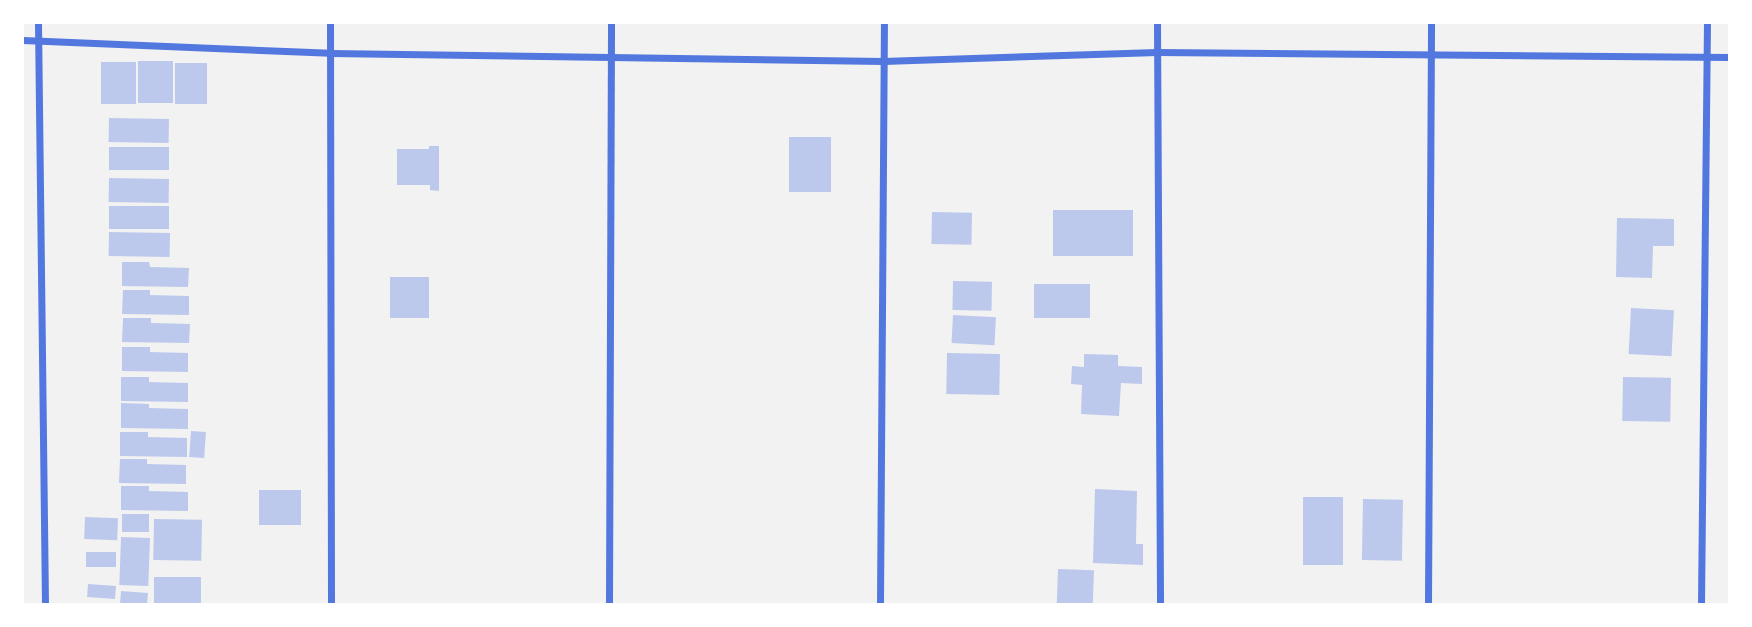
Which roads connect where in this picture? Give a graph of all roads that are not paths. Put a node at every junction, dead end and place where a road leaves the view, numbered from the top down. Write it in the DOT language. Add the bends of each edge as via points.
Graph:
graph roads {
  1 [pos="38,23"];
  2 [pos="331,23"];
  3 [pos="611,23"];
  4 [pos="884,23"];
  5 [pos="1157,23"];
  6 [pos="1431,23"];
  7 [pos="1707,23"];
  8 [pos="23,40"];
  9 [pos="38,40"];
  10 [pos="1157,52"];
  11 [pos="330,53"];
  12 [pos="611,55"];
  13 [pos="1431,55"];
  14 [pos="1707,56"];
  15 [pos="1729,57"];
  16 [pos="883,61"];
  17 [pos="45,604"];
  18 [pos="331,604"];
  19 [pos="609,604"];
  20 [pos="880,604"];
  21 [pos="1160,604"];
  22 [pos="1428,604"];
  23 [pos="1701,604"];
  1 -- 9 [label="street"];
  2 -- 11 [label="street"];
  3 -- 12 [label="street"];
  4 -- 16 [label="street"];
  5 -- 10 [label="street"];
  6 -- 13 [label="street"];
  7 -- 14 [label="street"];
  8 -- 9 [label="street"];
  9 -- 11 [label="street"];
  9 -- 17 [label="street"];
  10 -- 13 [label="street"];
  10 -- 16 [label="street"];
  10 -- 21 [label="street"];
  11 -- 12 [label="street"];
  11 -- 18 [label="street"];
  12 -- 16 [label="street"];
  12 -- 19 [label="street"];
  13 -- 14 [label="street"];
  13 -- 22 [label="street"];
  14 -- 15 [label="street"];
  14 -- 23 [label="street"];
  16 -- 20 [label="street"];
}
